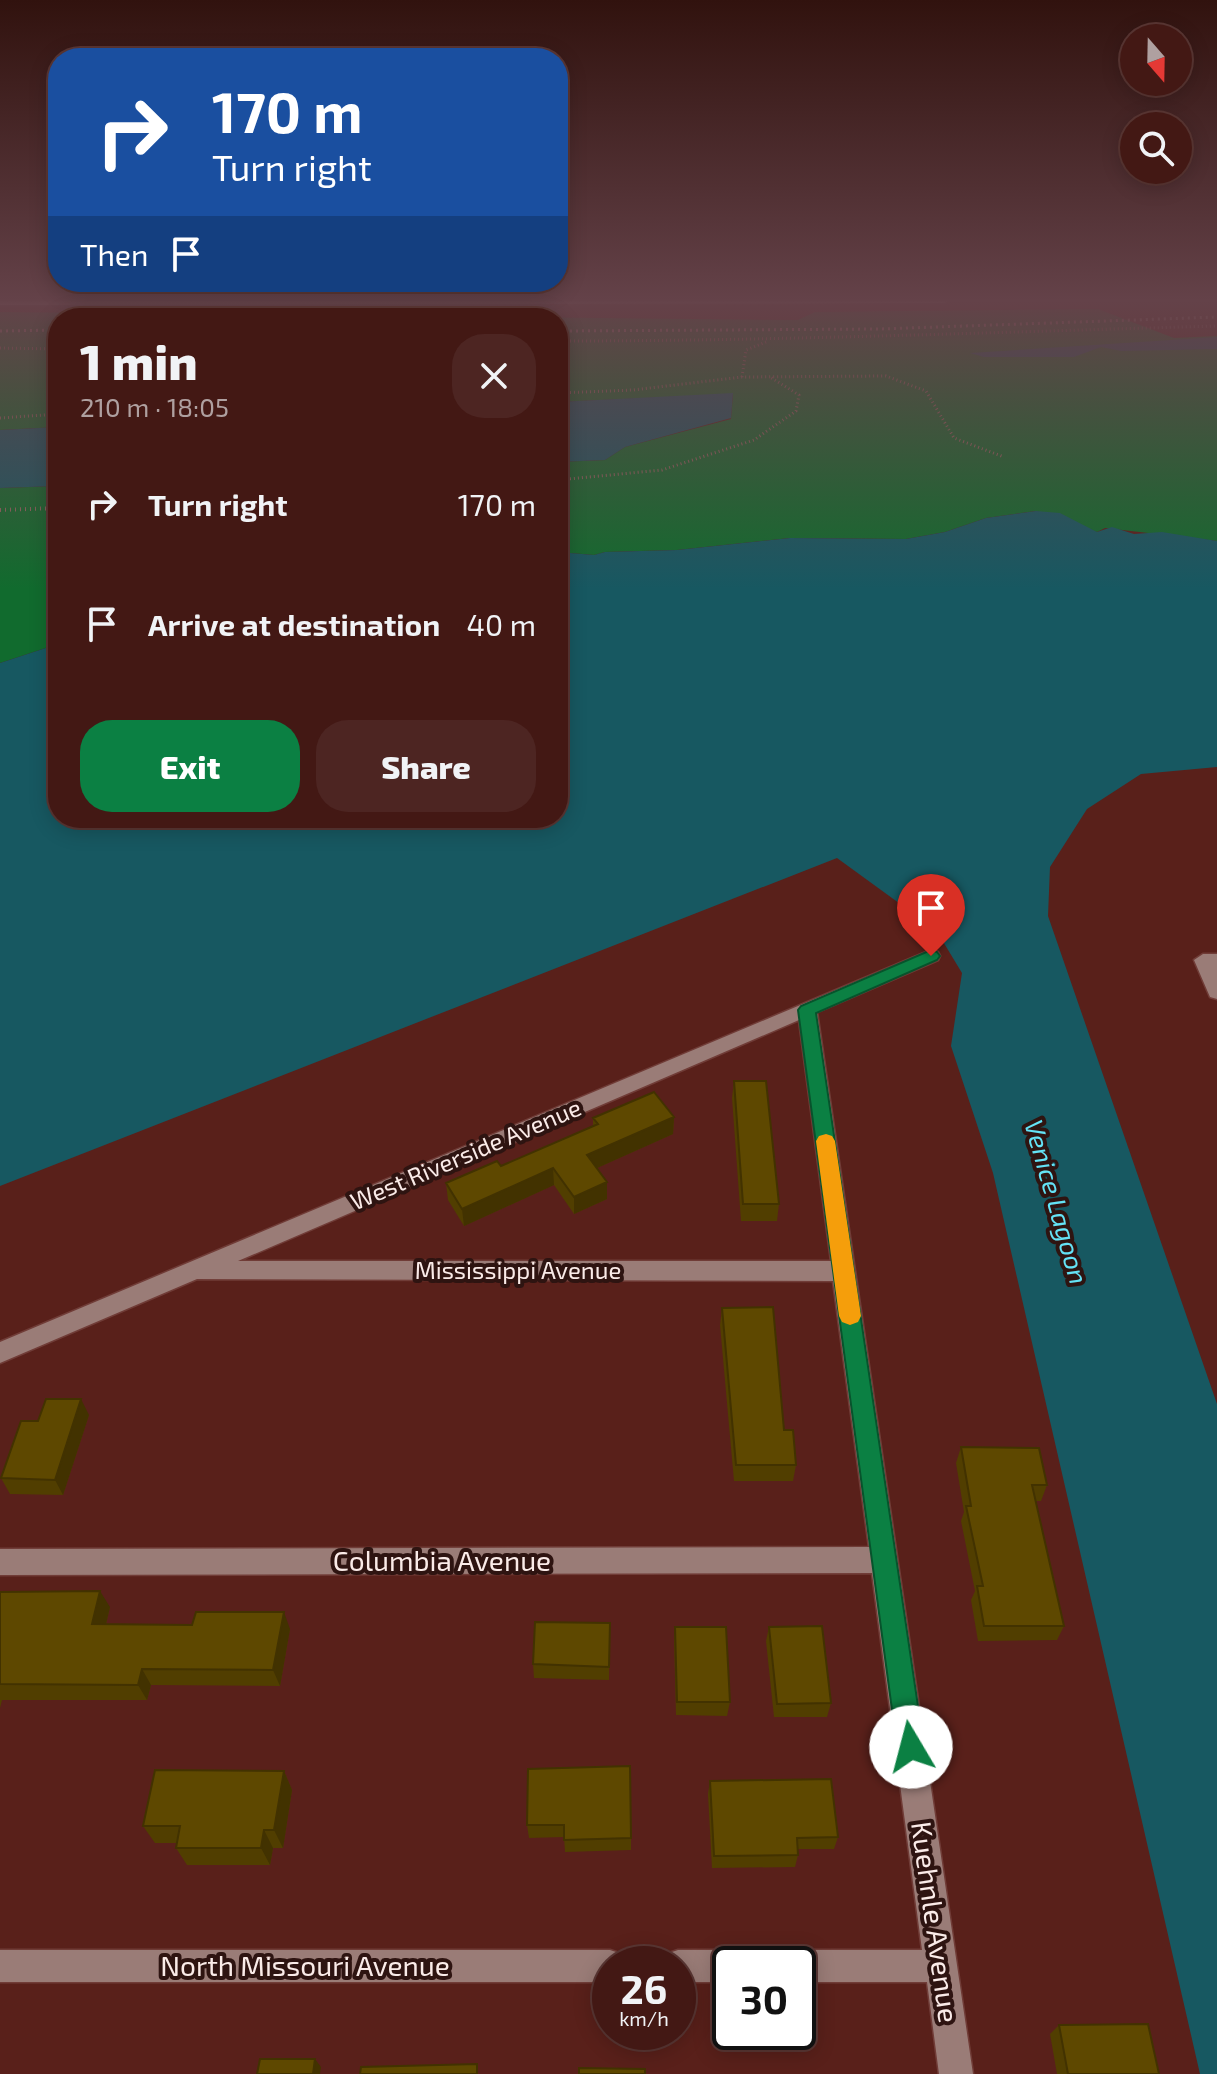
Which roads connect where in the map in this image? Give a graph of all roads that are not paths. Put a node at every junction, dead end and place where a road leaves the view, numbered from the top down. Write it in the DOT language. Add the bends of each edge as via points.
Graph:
graph roads {
  1 [pos="931,956"];
  2 [pos="1210,960"];
  3 [pos="1217,992"];
  4 [pos="807,1010"];
  5 [pos="192,1271"];
  6 [pos="844,1271"];
  7 [pos="0,1353"];
  8 [pos="885,1560"];
  9 [pos="0,1562"];
  10 [pos="0,1966"];
  11 [pos="592,1966"];
  12 [pos="816,1966"];
  13 [pos="940,1966"];
  14 [pos="956,2074"];
  1 -- 4 [label="street, West Riverside Avenue"];
  2 -- 3 [label="street"];
  4 -- 5 [label="street, West Riverside Avenue"];
  4 -- 6 [label="street, Kuehnle Avenue"];
  5 -- 6 [label="street, Mississippi Avenue"];
  5 -- 7 [label="street, West Riverside Avenue"];
  6 -- 8 [label="street, Kuehnle Avenue"];
  8 -- 9 [label="street, Columbia Avenue"];
  8 -- 13 [label="street, Kuehnle Avenue"];
  10 -- 11 [label="street, North Missouri Avenue"];
  12 -- 13 [label="street"];
  13 -- 14 [label="street, Kuehnle Avenue"];
}
